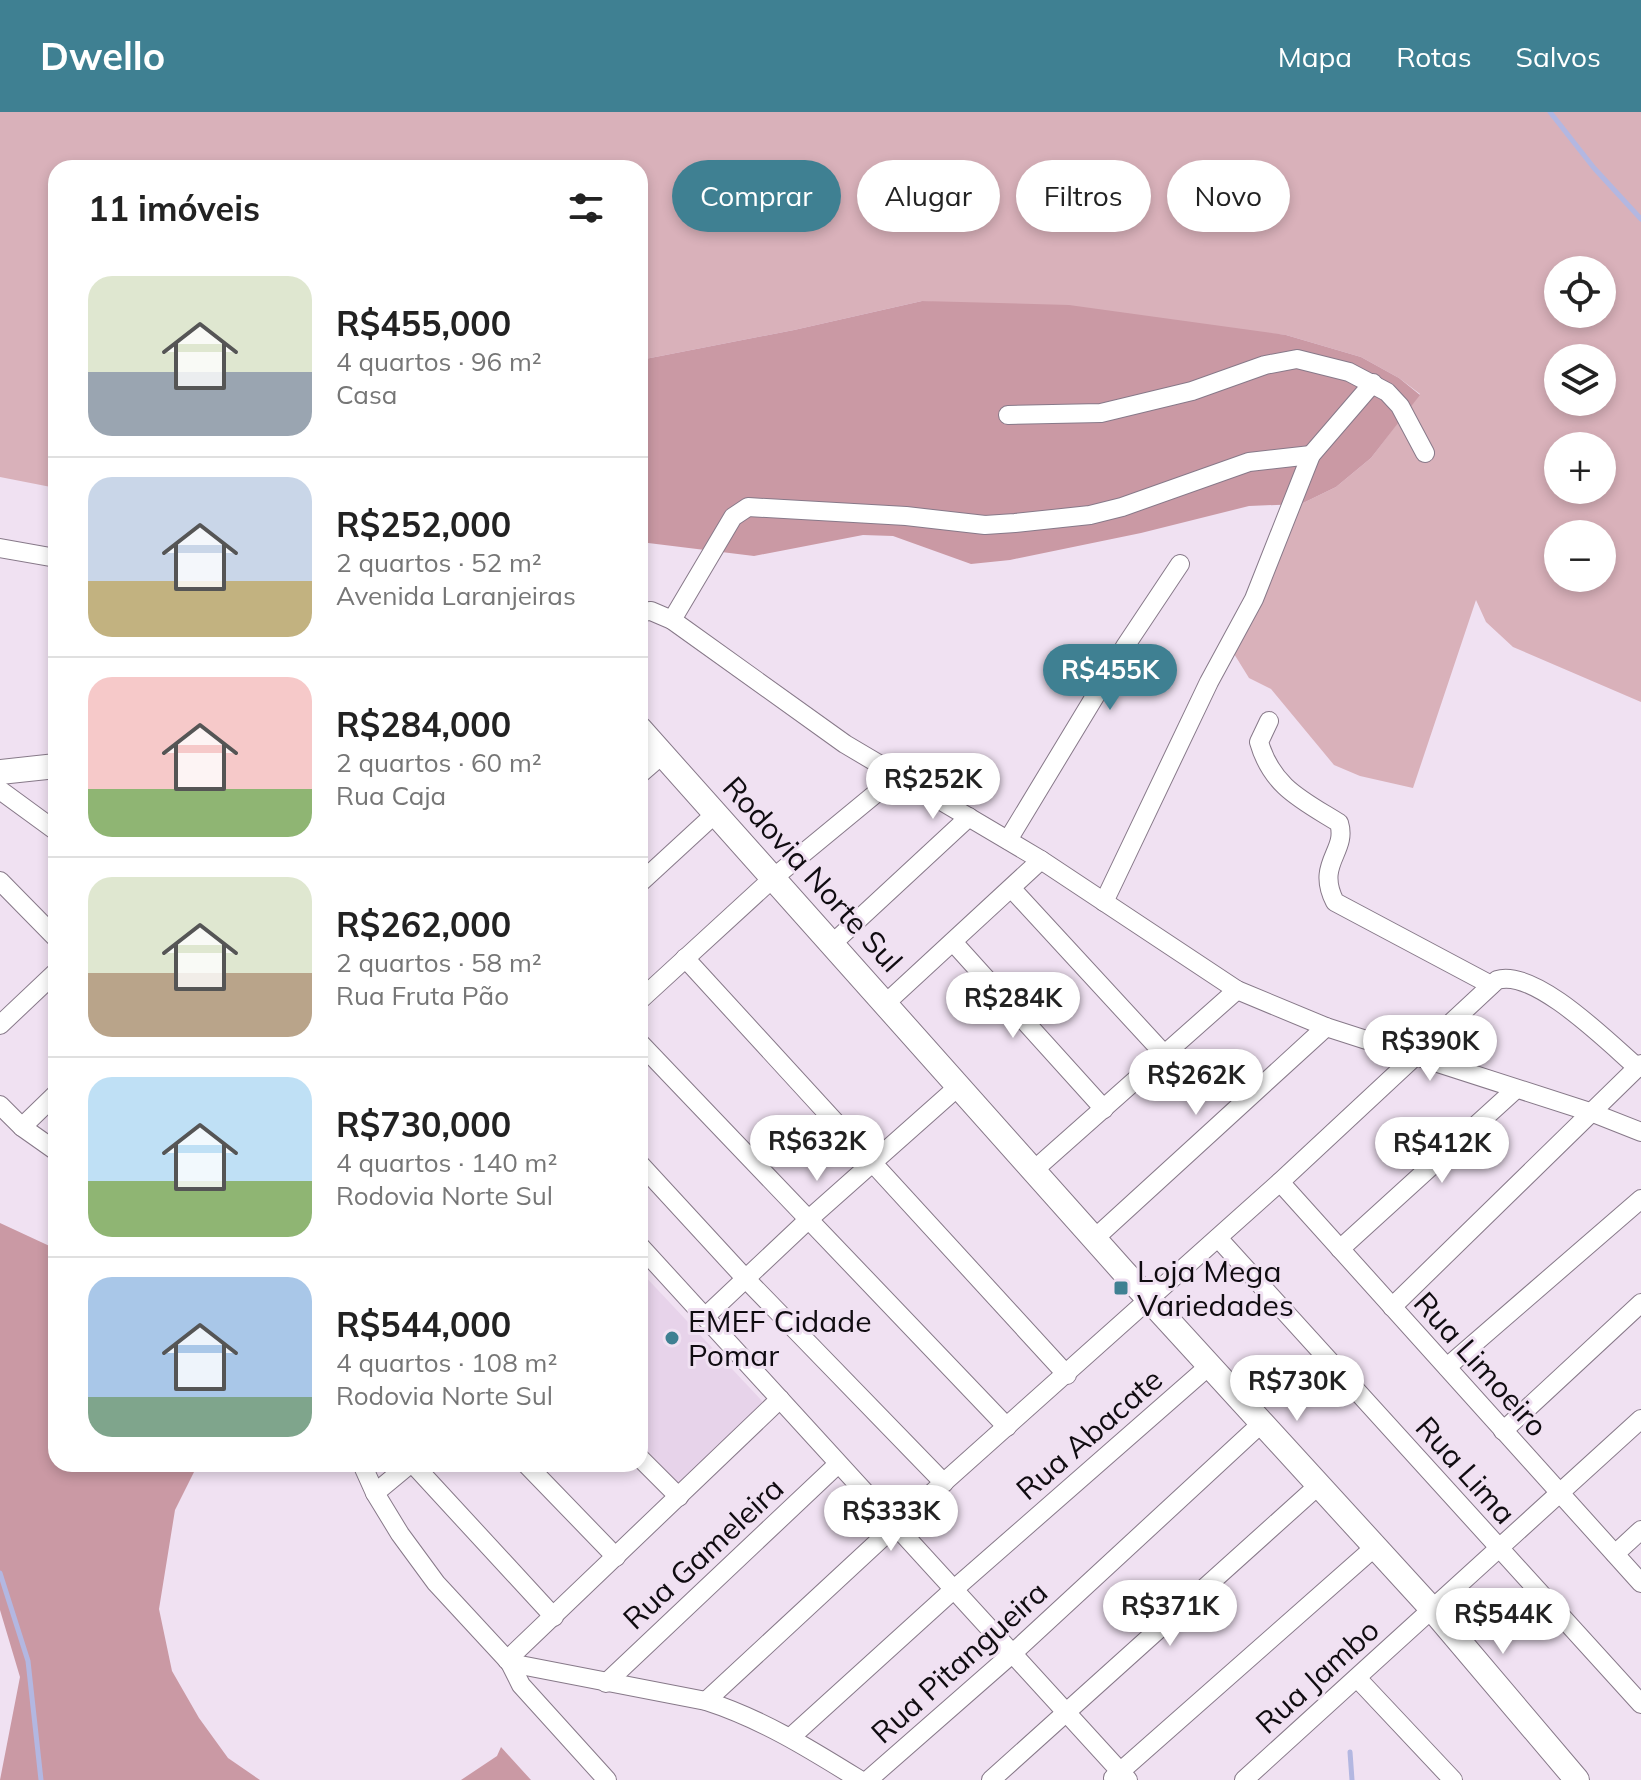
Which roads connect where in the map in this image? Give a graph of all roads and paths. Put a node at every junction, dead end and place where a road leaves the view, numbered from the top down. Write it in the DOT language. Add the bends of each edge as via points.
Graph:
graph roads {
  1 [pos="1373,383"];
  2 [pos="1008,415"];
  3 [pos="1425,453"];
  4 [pos="1311,455"];
  5 [pos="0,548"];
  6 [pos="48,557"];
  7 [pos="1180,564"];
  8 [pos="648,611"];
  9 [pos="672,620"];
  10 [pos="1269,721"];
  11 [pos="648,738"];
  12 [pos="663,754"];
  13 [pos="48,767"];
  14 [pos="648,767"];
  15 [pos="0,772"];
  16 [pos="897,776"];
  17 [pos="0,790"];
  18 [pos="715,814"];
  19 [pos="969,817"];
  20 [pos="48,825"];
  21 [pos="1008,840"];
  22 [pos="1041,860"];
  23 [pos="648,876"];
  24 [pos="772,879"];
  25 [pos="0,881"];
  26 [pos="1012,889"];
  27 [pos="1104,902"];
  28 [pos="48,930"];
  29 [pos="953,942"];
  30 [pos="833,943"];
  31 [pos="685,958"];
  32 [pos="48,978"];
  33 [pos="1494,982"];
  34 [pos="1237,990"];
  35 [pos="648,993"];
  36 [pos="886,1003"];
  37 [pos="4,1014"];
  38 [pos="1326,1027"];
  39 [pos="648,1051"];
  40 [pos="1165,1055"];
  41 [pos="1416,1057"];
  42 [pos="1639,1066"];
  43 [pos="960,1085"];
  44 [pos="1516,1089"];
  45 [pos="48,1102"];
  46 [pos="0,1105"];
  47 [pos="1104,1109"];
  48 [pos="1593,1113"];
  49 [pos="22,1127"];
  50 [pos="1641,1132"];
  51 [pos="48,1145"];
  52 [pos="872,1163"];
  53 [pos="1034,1170"];
  54 [pos="648,1173"];
  55 [pos="1280,1182"];
  56 [pos="1641,1199"];
  57 [pos="809,1219"];
  58 [pos="1218,1238"];
  59 [pos="1094,1239"];
  60 [pos="1340,1249"];
  61 [pos="648,1256"];
  62 [pos="745,1278"];
  63 [pos="1149,1300"];
  64 [pos="1641,1303"];
  65 [pos="1392,1307"];
  66 [pos="706,1316"];
  67 [pos="1209,1366"];
  68 [pos="1447,1367"];
  69 [pos="1067,1375"];
  70 [pos="780,1399"];
  71 [pos="1641,1419"];
  72 [pos="1263,1422"];
  73 [pos="1007,1427"];
  74 [pos="1503,1431"];
  75 [pos="838,1464"];
  76 [pos="648,1466"];
  77 [pos="366,1472"];
  78 [pos="402,1472"];
  79 [pos="419,1472"];
  80 [pos="534,1472"];
  81 [pos="944,1483"];
  82 [pos="1320,1484"];
  83 [pos="375,1493"];
  84 [pos="1559,1494"];
  85 [pos="679,1497"];
  86 [pos="895,1526"];
  87 [pos="1641,1530"];
  88 [pos="1376,1546"];
  89 [pos="1500,1549"];
  90 [pos="1615,1554"];
  91 [pos="616,1557"];
  92 [pos="1641,1583"];
  93 [pos="952,1591"];
  94 [pos="1432,1609"];
  95 [pos="554,1617"];
  96 [pos="1013,1653"];
  97 [pos="508,1662"];
  98 [pos="1357,1678"];
  99 [pos="606,1683"];
  100 [pos="706,1701"];
  101 [pos="1641,1704"];
  102 [pos="1067,1711"];
  103 [pos="791,1737"];
  104 [pos="1119,1777"];
  105 [pos="607,1780"];
  106 [pos="860,1780"];
  107 [pos="868,1780"];
  108 [pos="991,1780"];
  109 [pos="1244,1780"];
  110 [pos="1453,1780"];
  111 [pos="1577,1780"];
  1 -- 2 [label="street" via="1297,359 1101,413"];
  1 -- 3 [label="street" via="1400,406"];
  1 -- 4 [label="street"];
  4 -- 9 [label="street" via="1249,462 1090,515 1015,523 748,507 733,517"];
  4 -- 27 [label="street" via="1254,599"];
  5 -- 6 [label="street"];
  7 -- 21 [label="street"];
  8 -- 9 [label="street"];
  9 -- 16 [label="street"];
  10 -- 33 [label="street" via="1259,742 1266,766 1294,795 1339,823 1342,833 1326,882 1335,902"];
  11 -- 12 [label="street, Rodovia Norte Sul"];
  12 -- 14 [label="street"];
  12 -- 18 [label="street, Rodovia Norte Sul"];
  13 -- 15 [label="street"];
  16 -- 19 [label="street"];
  16 -- 24 [label="street"];
  17 -- 20 [label="street"];
  18 -- 23 [label="street"];
  18 -- 24 [label="street, Rodovia Norte Sul"];
  19 -- 21 [label="street"];
  19 -- 30 [label="street"];
  21 -- 22 [label="street"];
  22 -- 26 [label="street"];
  22 -- 27 [label="street"];
  24 -- 30 [label="street, Rodovia Norte Sul"];
  24 -- 31 [label="street"];
  25 -- 28 [label="street"];
  26 -- 29 [label="street"];
  26 -- 40 [label="street"];
  27 -- 34 [label="street"];
  29 -- 36 [label="street"];
  29 -- 47 [label="street"];
  30 -- 36 [label="street, Rodovia Norte Sul"];
  31 -- 35 [label="street"];
  31 -- 52 [label="street"];
  32 -- 37 [label="street"];
  33 -- 41 [label="street"];
  33 -- 42 [label="street" via="1514,977 1530,983"];
  34 -- 38 [label="street"];
  34 -- 40 [label="street"];
  36 -- 43 [label="street, Rodovia Norte Sul"];
  38 -- 41 [label="street"];
  38 -- 59 [label="street"];
  39 -- 57 [label="street"];
  40 -- 47 [label="street"];
  41 -- 44 [label="street"];
  41 -- 55 [label="street"];
  42 -- 48 [label="street"];
  43 -- 52 [label="street"];
  43 -- 53 [label="street, Rodovia Norte Sul"];
  44 -- 48 [label="street"];
  44 -- 60 [label="street"];
  45 -- 49 [label="street"];
  46 -- 49 [label="street"];
  47 -- 53 [label="street"];
  48 -- 50 [label="street"];
  48 -- 65 [label="street"];
  49 -- 51 [label="street"];
  52 -- 57 [label="street"];
  52 -- 69 [label="street"];
  53 -- 59 [label="street, Rodovia Norte Sul"];
  54 -- 62 [label="street"];
  55 -- 58 [label="street"];
  55 -- 60 [label="street, Rua Limoeiro"];
  56 -- 68 [label="street"];
  57 -- 62 [label="street"];
  57 -- 73 [label="street"];
  58 -- 63 [label="street"];
  58 -- 89 [label="street, Rua Lima"];
  59 -- 63 [label="street, Rodovia Norte Sul"];
  60 -- 65 [label="street, Rua Limoeiro"];
  61 -- 66 [label="street"];
  62 -- 66 [label="street"];
  62 -- 81 [label="street"];
  63 -- 67 [label="street, Rodovia Norte Sul"];
  63 -- 69 [label="street"];
  64 -- 74 [label="street"];
  65 -- 68 [label="street, Rua Limoeiro"];
  66 -- 70 [label="street"];
  67 -- 72 [label="street, Rodovia Norte Sul"];
  67 -- 93 [label="street, Rua Abacate"];
  68 -- 74 [label="street, Rua Limoeiro"];
  69 -- 73 [label="street"];
  70 -- 75 [label="street"];
  70 -- 85 [label="street"];
  71 -- 84 [label="street, Rua Jambo"];
  72 -- 82 [label="street, Rodovia Norte Sul"];
  72 -- 96 [label="street, Rua Pitangueira"];
  73 -- 81 [label="street"];
  74 -- 84 [label="street, Rua Limoeiro"];
  75 -- 86 [label="street"];
  75 -- 99 [label="street, Rua Gameleira"];
  76 -- 85 [label="street"];
  77 -- 83 [label="street"];
  78 -- 83 [label="street"];
  79 -- 95 [label="street"];
  80 -- 91 [label="street"];
  81 -- 86 [label="street"];
  82 -- 88 [label="street, Rodovia Norte Sul"];
  82 -- 102 [label="street"];
  83 -- 97 [label="street" via="436,1583"];
  84 -- 89 [label="street, Rua Jambo"];
  84 -- 90 [label="street, Rua Limoeiro"];
  85 -- 91 [label="street"];
  86 -- 93 [label="street"];
  86 -- 100 [label="street"];
  87 -- 90 [label="street"];
  88 -- 94 [label="street, Rodovia Norte Sul"];
  88 -- 104 [label="street"];
  89 -- 94 [label="street, Rua Jambo"];
  89 -- 101 [label="street, Rua Lima"];
  90 -- 92 [label="street, Rua Limoeiro"];
  91 -- 95 [label="street"];
  93 -- 96 [label="street"];
  93 -- 103 [label="street, Rua Abacate"];
  94 -- 98 [label="street, Rua Jambo"];
  94 -- 111 [label="street, Rodovia Norte Sul"];
  95 -- 97 [label="street"];
  96 -- 102 [label="street"];
  96 -- 107 [label="street, Rua Pitangueira"];
  97 -- 99 [label="street"];
  97 -- 105 [label="street" via="521,1685"];
  98 -- 109 [label="street, Rua Jambo"];
  98 -- 110 [label="street"];
  99 -- 100 [label="street"];
  100 -- 103 [label="street"];
  102 -- 104 [label="street"];
  102 -- 108 [label="street"];
  103 -- 106 [label="street"];
}
